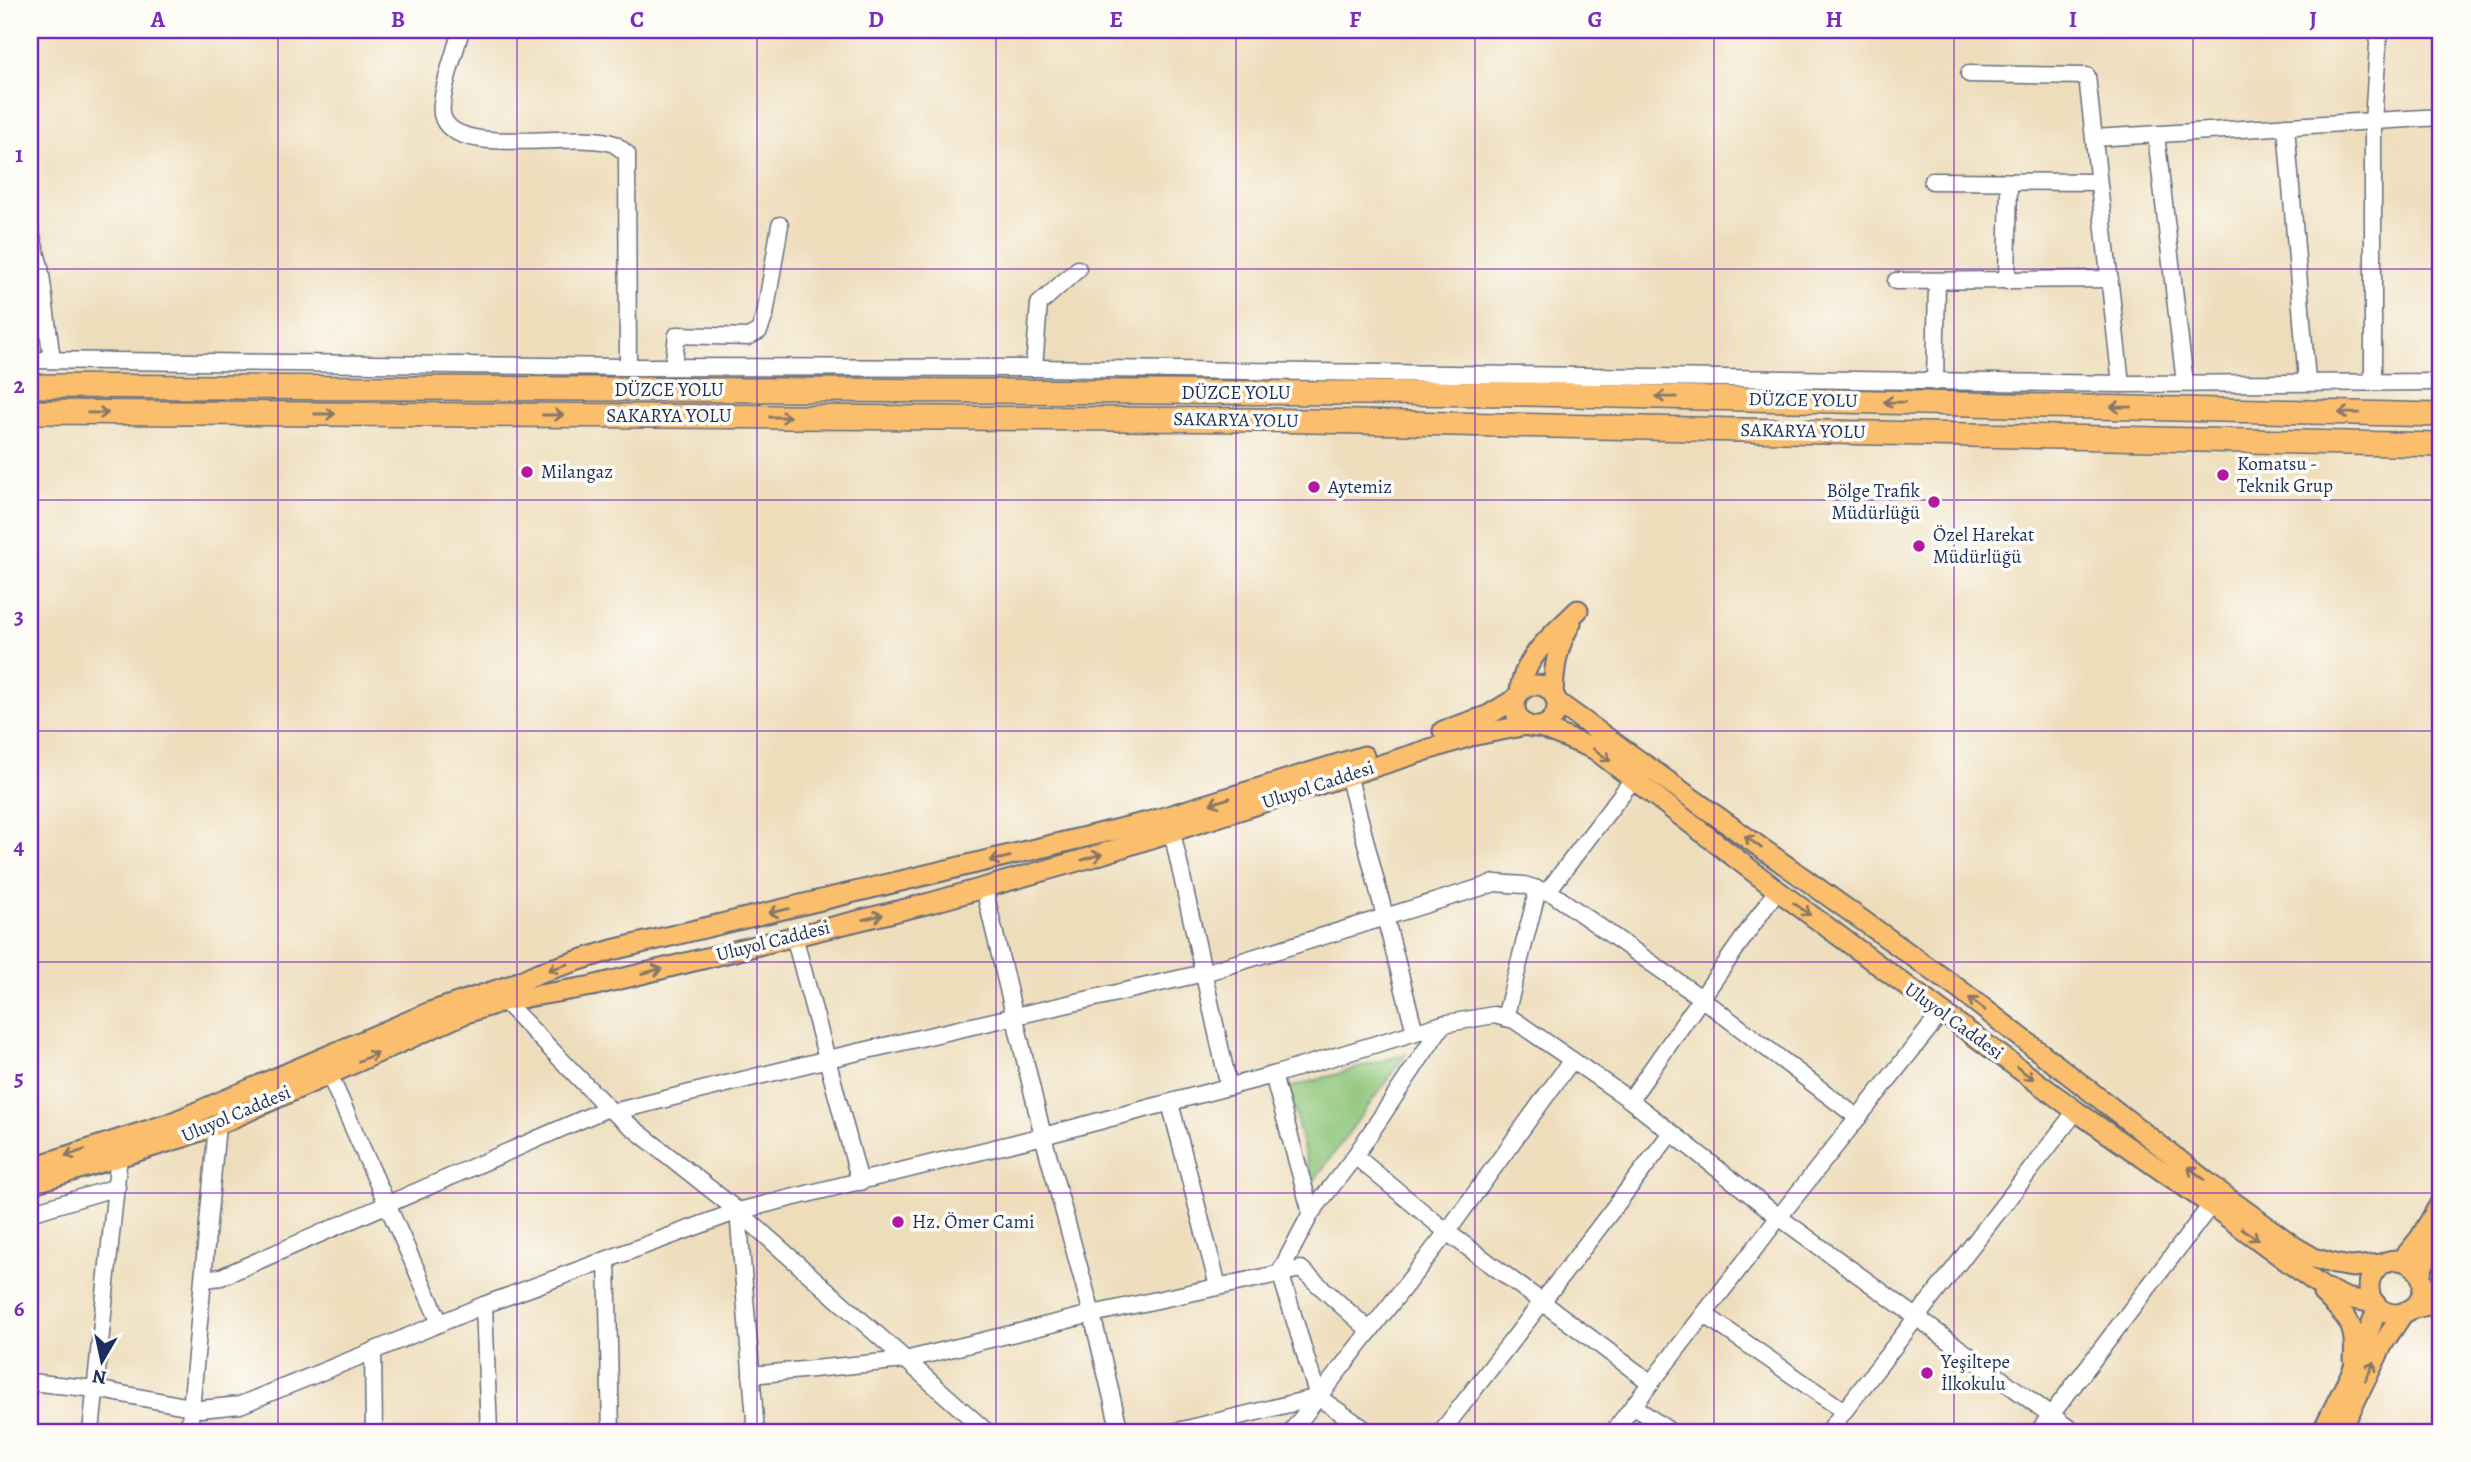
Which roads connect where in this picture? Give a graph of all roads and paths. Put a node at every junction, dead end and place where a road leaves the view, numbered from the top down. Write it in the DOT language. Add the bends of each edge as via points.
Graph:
graph roads {
  1 [pos="461,30"];
  2 [pos="2379,30"];
  3 [pos="1969,74"];
  4 [pos="2441,117"];
  5 [pos="2373,122"];
  6 [pos="2286,126"];
  7 [pos="2156,135"];
  8 [pos="2094,138"];
  9 [pos="1933,181"];
  10 [pos="2009,182"];
  11 [pos="2098,182"];
  12 [pos="780,225"];
  13 [pos="30,229"];
  14 [pos="1078,269"];
  15 [pos="2110,279"];
  16 [pos="1896,281"];
  17 [pos="2007,281"];
  18 [pos="1937,282"];
  19 [pos="30,360"];
  20 [pos="52,360"];
  21 [pos="628,367"];
  22 [pos="673,367"];
  23 [pos="1034,368"];
  24 [pos="2307,381"];
  25 [pos="1935,382"];
  26 [pos="2373,382"];
  27 [pos="2441,382"];
  28 [pos="2185,383"];
  29 [pos="2121,384"];
  30 [pos="30,386"];
  31 [pos="2441,405"];
  32 [pos="30,412"];
  33 [pos="2383,414"];
  34 [pos="2441,415"];
  35 [pos="2439,446"];
  36 [pos="1518,696"];
  37 [pos="1555,698"];
  38 [pos="1534,726"];
  39 [pos="1348,774"];
  40 [pos="1634,779"];
  41 [pos="1172,832"];
  42 [pos="984,888"];
  43 [pos="1543,890"];
  44 [pos="1777,890"];
  45 [pos="1386,915"];
  46 [pos="794,936"];
  47 [pos="1204,973"];
  48 [pos="478,996"];
  49 [pos="1701,998"];
  50 [pos="504,1001"];
  51 [pos="1942,1012"];
  52 [pos="1014,1017"];
  53 [pos="1505,1018"];
  54 [pos="1443,1024"];
  55 [pos="1415,1032"];
  56 [pos="828,1059"];
  57 [pos="1572,1060"];
  58 [pos="329,1074"];
  59 [pos="1273,1075"];
  60 [pos="1229,1087"];
  61 [pos="1630,1101"];
  62 [pos="1170,1102"];
  63 [pos="611,1110"];
  64 [pos="2076,1111"];
  65 [pos="1858,1118"];
  66 [pos="217,1125"];
  67 [pos="1671,1133"];
  68 [pos="1043,1136"];
  69 [pos="120,1148"];
  70 [pos="1355,1156"];
  71 [pos="30,1167"];
  72 [pos="860,1182"];
  73 [pos="30,1185"];
  74 [pos="117,1188"];
  75 [pos="2441,1202"];
  76 [pos="387,1204"];
  77 [pos="2211,1205"];
  78 [pos="738,1211"];
  79 [pos="30,1213"];
  80 [pos="1311,1213"];
  81 [pos="1779,1217"];
  82 [pos="2441,1220"];
  83 [pos="1447,1233"];
  84 [pos="607,1260"];
  85 [pos="2402,1261"];
  86 [pos="2382,1264"];
  87 [pos="1280,1272"];
  88 [pos="2421,1276"];
  89 [pos="2308,1277"];
  90 [pos="205,1279"];
  91 [pos="1218,1286"];
  92 [pos="2441,1288"];
  93 [pos="1542,1302"];
  94 [pos="2441,1302"];
  95 [pos="484,1305"];
  96 [pos="2376,1305"];
  97 [pos="2408,1310"];
  98 [pos="1092,1314"];
  99 [pos="1704,1314"];
  100 [pos="1917,1317"];
  101 [pos="440,1324"];
  102 [pos="1370,1331"];
  103 [pos="373,1351"];
  104 [pos="905,1360"];
  105 [pos="2351,1374"];
  106 [pos="751,1375"];
  107 [pos="30,1382"];
  108 [pos="1651,1383"];
  109 [pos="96,1390"];
  110 [pos="1318,1397"];
  111 [pos="1633,1406"];
  112 [pos="192,1407"];
  113 [pos="1844,1411"];
  114 [pos="2050,1414"];
  115 [pos="91,1432"];
  116 [pos="189,1432"];
  117 [pos="374,1432"];
  118 [pos="489,1432"];
  119 [pos="611,1432"];
  120 [pos="756,1432"];
  121 [pos="987,1432"];
  122 [pos="1120,1432"];
  123 [pos="1174,1432"];
  124 [pos="1291,1432"];
  125 [pos="1369,1432"];
  126 [pos="1441,1432"];
  127 [pos="1613,1432"];
  128 [pos="1671,1432"];
  129 [pos="1828,1432"];
  130 [pos="2038,1432"];
  131 [pos="2074,1432"];
  132 [pos="2322,1432"];
  133 [pos="2340,1432"];
  1 -- 21 [label="street" via="442,101 442,116 452,130 474,139 614,144 627,154"];
  2 -- 5 [label="street"];
  3 -- 8 [label="street" via="2087,76"];
  4 -- 5 [label="street"];
  5 -- 6 [label="street"];
  5 -- 26 [label="street"];
  6 -- 7 [label="street"];
  6 -- 24 [label="street"];
  7 -- 8 [label="street"];
  7 -- 28 [label="street"];
  8 -- 11 [label="street"];
  9 -- 10 [label="street"];
  10 -- 11 [label="street"];
  10 -- 17 [label="street"];
  11 -- 15 [label="street"];
  12 -- 22 [label="street" via="759,331 748,337 677,335"];
  13 -- 20 [label="street" via="40,267"];
  14 -- 23 [label="street" via="1039,303"];
  15 -- 17 [label="street"];
  15 -- 29 [label="street"];
  16 -- 18 [label="street"];
  17 -- 18 [label="street"];
  18 -- 25 [label="street"];
  19 -- 20 [label="street"];
  20 -- 21 [label="street"];
  21 -- 22 [label="street"];
  22 -- 23 [label="street"];
  23 -- 25 [label="street"];
  24 -- 26 [label="street"];
  24 -- 28 [label="street"];
  25 -- 29 [label="street"];
  26 -- 27 [label="street"];
  28 -- 29 [label="street"];
  33 -- 30 [label="highway, DÜZCE YOLU, one-way" via="1529,394"];
  31 -- 33 [label="highway"];
  32 -- 35 [label="highway, SAKARYA YOLU, one-way" via="1265,420"];
  33 -- 34 [label="highway, DÜZCE YOLU"];
  36 -- 37 [label="main road" via="1526,687 1537,685 1548,688"];
  36 -- 37 [label="main road" via="1527,668 1578,610 1555,661"];
  36 -- 38 [label="main road" via="1518,717"];
  36 -- 48 [label="main road, Uluyol Caddesi, one-way" via="1487,716 1441,732 1152,821 612,950"];
  37 -- 38 [label="main road" via="1554,718"];
  86 -- 37 [label="main road, Uluyol Caddesi, one-way" via="2334,1265 2295,1247 1959,990"];
  38 -- 39 [label="main road, Uluyol Caddesi" via="1471,736"];
  38 -- 40 [label="main road, Uluyol Caddesi, one-way" via="1594,749"];
  39 -- 41 [label="main road, Uluyol Caddesi"];
  39 -- 45 [label="street"];
  40 -- 43 [label="street"];
  40 -- 44 [label="main road, Uluyol Caddesi"];
  42 -- 41 [label="main road, Uluyol Caddesi, one-way"];
  41 -- 47 [label="street"];
  46 -- 42 [label="main road, Uluyol Caddesi, one-way"];
  42 -- 52 [label="street"];
  43 -- 45 [label="street" via="1495,883"];
  43 -- 49 [label="street"];
  43 -- 53 [label="street"];
  44 -- 49 [label="street"];
  44 -- 51 [label="main road, Uluyol Caddesi, one-way"];
  45 -- 47 [label="street"];
  45 -- 55 [label="street"];
  50 -- 46 [label="main road, Uluyol Caddesi, one-way" via="592,986"];
  46 -- 56 [label="street"];
  47 -- 52 [label="street"];
  47 -- 60 [label="street"];
  48 -- 50 [label="street"];
  48 -- 69 [label="main road, Uluyol Caddesi" via="430,1012"];
  49 -- 61 [label="street"];
  49 -- 65 [label="street"];
  58 -- 50 [label="main road, Uluyol Caddesi, one-way" via="466,1013"];
  50 -- 63 [label="street"];
  51 -- 64 [label="main road, Uluyol Caddesi, one-way"];
  51 -- 65 [label="street"];
  52 -- 56 [label="street"];
  52 -- 68 [label="street"];
  53 -- 54 [label="street" via="1494,1015"];
  53 -- 57 [label="street"];
  54 -- 55 [label="street"];
  54 -- 70 [label="street"];
  55 -- 59 [label="street"];
  56 -- 63 [label="street"];
  56 -- 72 [label="street"];
  57 -- 61 [label="street"];
  57 -- 83 [label="street"];
  58 -- 66 [label="main road, Uluyol Caddesi"];
  58 -- 76 [label="street"];
  59 -- 60 [label="street"];
  59 -- 80 [label="street"];
  60 -- 62 [label="street"];
  61 -- 67 [label="street"];
  62 -- 68 [label="street"];
  62 -- 91 [label="street"];
  63 -- 76 [label="street"];
  63 -- 78 [label="street"];
  64 -- 77 [label="main road, Uluyol Caddesi"];
  64 -- 100 [label="street"];
  65 -- 81 [label="street"];
  66 -- 69 [label="main road, Uluyol Caddesi"];
  66 -- 90 [label="street"];
  67 -- 81 [label="street"];
  67 -- 93 [label="street"];
  68 -- 72 [label="street"];
  68 -- 98 [label="street"];
  69 -- 71 [label="main road, Uluyol Caddesi, one-way"];
  69 -- 73 [label="main road, Uluyol Caddesi"];
  69 -- 74 [label="street"];
  70 -- 80 [label="street"];
  70 -- 83 [label="street"];
  72 -- 78 [label="street"];
  74 -- 79 [label="street"];
  74 -- 109 [label="street"];
  75 -- 85 [label="main road"];
  76 -- 90 [label="street" via="221,1278"];
  76 -- 101 [label="street"];
  77 -- 89 [label="main road, Uluyol Caddesi, one-way"];
  77 -- 114 [label="street"];
  78 -- 84 [label="street"];
  78 -- 104 [label="street"];
  78 -- 106 [label="street"];
  80 -- 87 [label="street"];
  81 -- 99 [label="street"];
  81 -- 100 [label="street"];
  82 -- 88 [label="main road"];
  83 -- 93 [label="street"];
  83 -- 102 [label="street"];
  84 -- 95 [label="street"];
  84 -- 119 [label="street"];
  85 -- 86 [label="main road"];
  85 -- 88 [label="main road"];
  86 -- 96 [label="main road" via="2369,1286"];
  87 -- 91 [label="street"];
  87 -- 102 [label="street" via="1301,1269"];
  87 -- 110 [label="street"];
  88 -- 92 [label="main road"];
  88 -- 97 [label="main road" via="2420,1300"];
  89 -- 96 [label="main road, Uluyol Caddesi" via="2346,1298"];
  89 -- 105 [label="main road" via="2344,1312 2353,1331"];
  90 -- 112 [label="street"];
  91 -- 98 [label="street"];
  93 -- 108 [label="street"];
  93 -- 126 [label="street"];
  94 -- 97 [label="main road"];
  95 -- 101 [label="street"];
  95 -- 118 [label="street"];
  96 -- 97 [label="main road" via="2389,1313"];
  96 -- 105 [label="main road"];
  133 -- 97 [label="main road, one-way" via="2384,1342"];
  98 -- 104 [label="street"];
  98 -- 122 [label="street"];
  99 -- 108 [label="street"];
  99 -- 113 [label="street"];
  100 -- 113 [label="street"];
  100 -- 114 [label="street"];
  101 -- 103 [label="street"];
  102 -- 110 [label="street"];
  103 -- 112 [label="street" via="240,1405"];
  103 -- 117 [label="street"];
  104 -- 106 [label="street"];
  104 -- 121 [label="street"];
  105 -- 132 [label="main road"];
  106 -- 120 [label="street"];
  107 -- 109 [label="street"];
  108 -- 111 [label="street"];
  109 -- 112 [label="street"];
  109 -- 115 [label="street"];
  110 -- 123 [label="street"];
  110 -- 124 [label="street"];
  110 -- 125 [label="street"];
  111 -- 127 [label="street"];
  111 -- 128 [label="street"];
  112 -- 116 [label="street"];
  113 -- 129 [label="street"];
  114 -- 130 [label="street"];
  114 -- 131 [label="street"];
}
